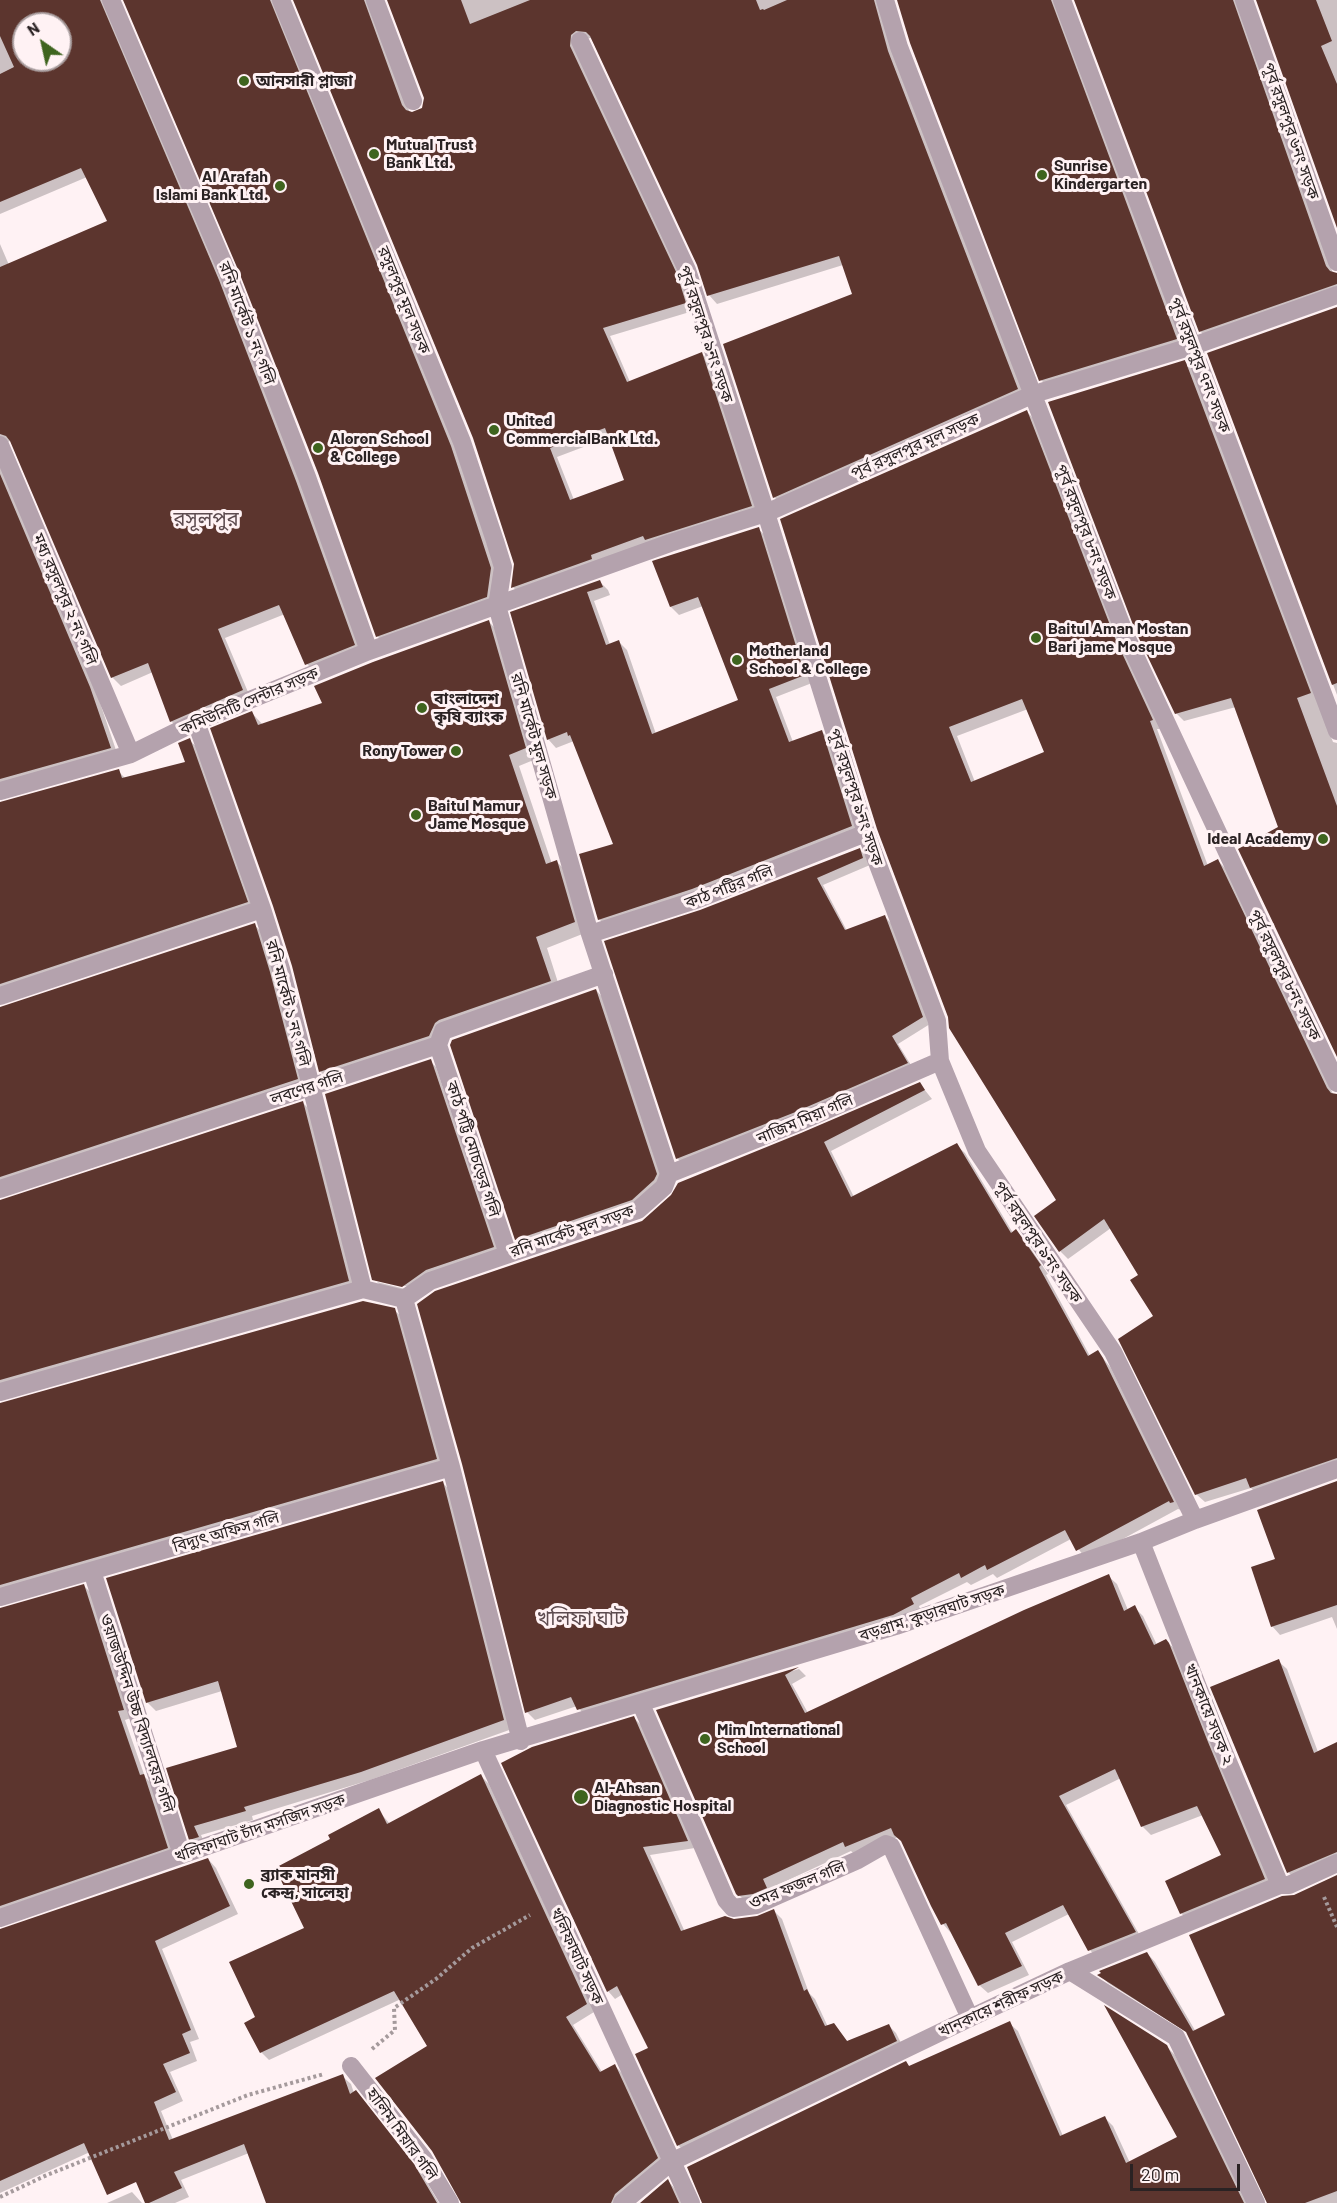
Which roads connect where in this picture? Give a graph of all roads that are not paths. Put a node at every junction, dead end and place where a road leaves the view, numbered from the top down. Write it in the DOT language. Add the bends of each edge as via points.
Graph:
graph roads {
  1 [pos="111,0"];
  2 [pos="281,0"];
  3 [pos="375,0"];
  4 [pos="885,0"];
  5 [pos="1062,0"];
  6 [pos="1244,0"];
  7 [pos="580,41"];
  8 [pos="413,101"];
  9 [pos="1337,262"];
  10 [pos="1337,295"];
  11 [pos="1193,346"];
  12 [pos="1034,394"];
  13 [pos="0,444"];
  14 [pos="766,513"];
  15 [pos="497,606"];
  16 [pos="369,651"];
  17 [pos="196,722"];
  18 [pos="1337,731"];
  19 [pos="131,754"];
  20 [pos="0,791"];
  21 [pos="866,833"];
  22 [pos="262,909"];
  23 [pos="590,934"];
  24 [pos="604,975"];
  25 [pos="0,996"];
  26 [pos="438,1045"];
  27 [pos="940,1060"];
  28 [pos="1337,1083"];
  29 [pos="310,1087"];
  30 [pos="669,1174"];
  31 [pos="0,1189"];
  32 [pos="508,1254"];
  33 [pos="363,1289"];
  34 [pos="404,1299"];
  35 [pos="0,1392"];
  36 [pos="451,1467"];
  37 [pos="1337,1469"];
  38 [pos="1195,1520"];
  39 [pos="1141,1542"];
  40 [pos="92,1571"];
  41 [pos="0,1597"];
  42 [pos="641,1704"];
  43 [pos="521,1741"];
  44 [pos="483,1750"];
  45 [pos="182,1856"];
  46 [pos="1337,1863"];
  47 [pos="1280,1885"];
  48 [pos="0,1918"];
  49 [pos="1070,1971"];
  50 [pos="970,2018"];
  51 [pos="351,2066"];
  52 [pos="671,2162"];
  53 [pos="450,2203"];
  54 [pos="622,2203"];
  55 [pos="691,2203"];
  56 [pos="1256,2203"];
  1 -- 16 [label="street, রনি মার্কেট ১ নং গলি" via="229,276"];
  2 -- 15 [label="street, রসুলপুর মূল সড়ক" via="462,442 503,567"];
  3 -- 8 [label="street"];
  4 -- 12 [label="street, পূর্ব রসুলপুর ৮নং সড়ক" via="899,46"];
  5 -- 11 [label="street, পূর্ব রসুলপুর ৭নং সড়ক"];
  6 -- 9 [label="street, পূর্ব রসুলপুর ৬নং সড়ক"];
  7 -- 14 [label="street, পূর্ব রসুলপুর ৯নং সড়ক" via="687,270"];
  10 -- 11 [label="street, পূর্ব রসুলপুর মূল সড়ক"];
  11 -- 12 [label="street, পূর্ব রসুলপুর মূল সড়ক"];
  11 -- 18 [label="street, পূর্ব রসুলপুর ৭নং সড়ক"];
  12 -- 14 [label="street, পূর্ব রসুলপুর মূল সড়ক"];
  12 -- 28 [label="street, পূর্ব রসুলপুর ৮নং সড়ক" via="1125,634"];
  13 -- 19 [label="street, মধ্য রসুলপুর ২ নং গলি"];
  14 -- 15 [label="street, পূর্ব রসুলপুর মূল সড়ক" via="670,543"];
  14 -- 21 [label="street, পূর্ব রসুলপুর ৯নং সড়ক"];
  15 -- 16 [label="street, কমিউনিটি সেন্টার সড়ক"];
  15 -- 23 [label="street, রনি মার্কেট মূল সড়ক"];
  16 -- 17 [label="street, কমিউনিটি সেন্টার সড়ক"];
  17 -- 19 [label="street, কমিউনিটি সেন্টার সড়ক"];
  17 -- 22 [label="street, রনি মার্কেট ১ নং গলি"];
  19 -- 20 [label="street, কমিউনিটি সেন্টার সড়ক"];
  21 -- 23 [label="street, কাঠ পট্টির গলি" via="696,900"];
  21 -- 27 [label="street, পূর্ব রসুলপুর ৯নং সড়ক" via="937,1022"];
  22 -- 25 [label="street"];
  22 -- 29 [label="street, রনি মার্কেট ১ নং গলি"];
  23 -- 24 [label="street, রনি মার্কেট মূল সড়ক"];
  24 -- 26 [label="street, লবণের গলি" via="443,1031"];
  24 -- 30 [label="street, রনি মার্কেট মূল সড়ক"];
  26 -- 29 [label="street, লবণের গলি"];
  26 -- 32 [label="street, কাঠ পট্টি মোচড়ের গলি"];
  27 -- 30 [label="street, নাজিম মিয়া গলি"];
  27 -- 38 [label="street, পূর্ব রসুলপুর ৯নং সড়ক" via="977,1151 1113,1352"];
  29 -- 31 [label="street, লবণের গলি"];
  29 -- 33 [label="street, রনি মার্কেট ১ নং গলি"];
  30 -- 32 [label="street, রনি মার্কেট মূল সড়ক" via="664,1187 638,1210"];
  32 -- 34 [label="street, রনি মার্কেট মূল সড়ক" via="430,1281"];
  33 -- 34 [label="street"];
  33 -- 35 [label="street"];
  34 -- 36 [label="street"];
  36 -- 40 [label="street, বিদ্যুৎ অফিস গলি"];
  36 -- 43 [label="street"];
  37 -- 38 [label="street, বড়গ্রাম, কুড়ারঘাট সড়ক"];
  38 -- 39 [label="street, বড়গ্রাম, কুড়ারঘাট সড়ক"];
  39 -- 42 [label="street, বড়গ্রাম, কুড়ারঘাট সড়ক" via="896,1626"];
  39 -- 47 [label="street, খানকায়ে সড়ক ২"];
  40 -- 41 [label="street, বিদ্যুৎ অফিস গলি"];
  40 -- 45 [label="street, ওয়াজউদ্দিন উচ্চ বিদ্যালয়ের গলি"];
  42 -- 43 [label="street, বড়গ্রাম, কুড়ারঘাট সড়ক"];
  42 -- 50 [label="street, ওমর ফজল গলি" via="732,1908 756,1905 886,1844 891,1846"];
  43 -- 44 [label="street, খলিফাঘাট চাঁদ মসজিদ সড়ক"];
  44 -- 45 [label="street, খলিফাঘাট চাঁদ মসজিদ সড়ক"];
  44 -- 52 [label="street, খলিফাঘাট সড়ক"];
  45 -- 48 [label="street, খলিফাঘাট চাঁদ মসজিদ সড়ক"];
  46 -- 47 [label="street, খানকায়ে শরীফ সড়ক" via="1289,1885"];
  47 -- 49 [label="street, খানকায়ে শরীফ সড়ক"];
  49 -- 50 [label="street, খানকায়ে শরীফ সড়ক"];
  49 -- 56 [label="street" via="1176,2037"];
  50 -- 52 [label="street, খানকায়ে শরীফ সড়ক"];
  51 -- 53 [label="street, হালিম মিয়ার গলি" via="423,2158"];
  52 -- 54 [label="street, খানকায়ে শরীফ সড়ক"];
  52 -- 55 [label="street"];
}
